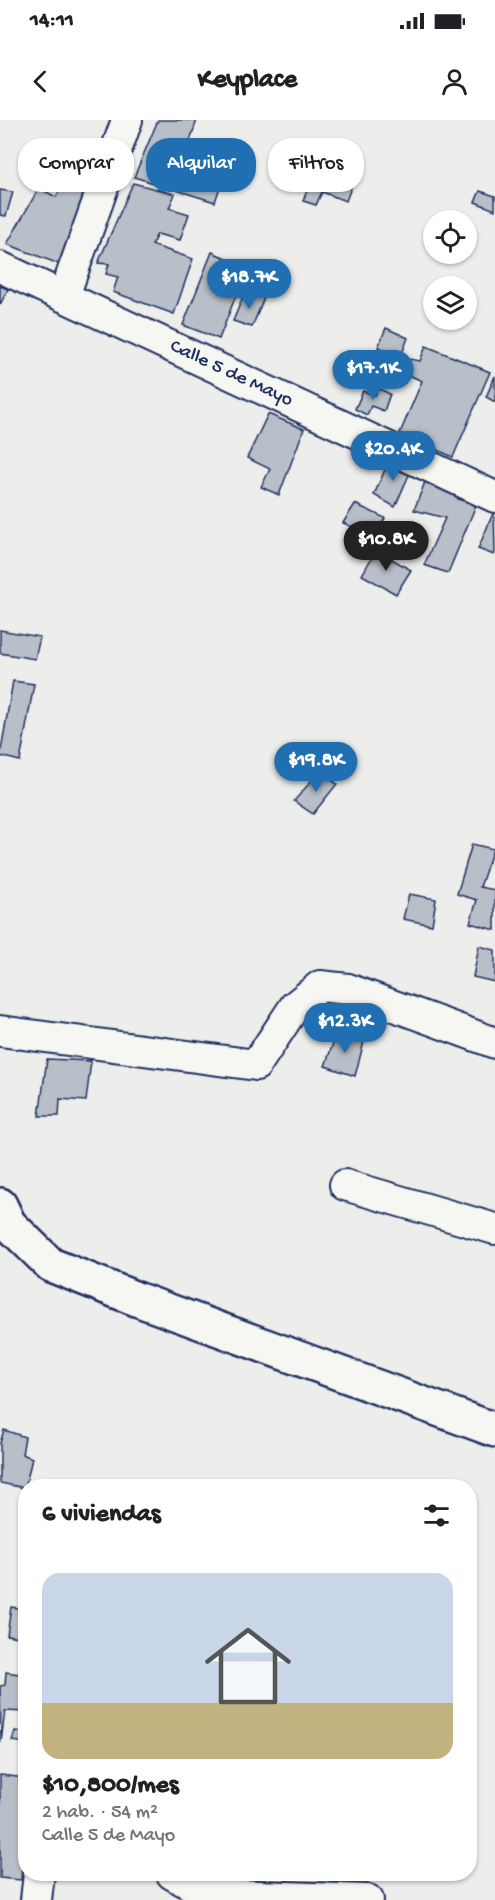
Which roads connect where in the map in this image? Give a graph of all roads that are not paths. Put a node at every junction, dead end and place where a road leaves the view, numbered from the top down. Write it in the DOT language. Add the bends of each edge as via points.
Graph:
graph roads {
  1 [pos="127,120"];
  2 [pos="0,267"];
  3 [pos="64,296"];
  4 [pos="495,497"];
  5 [pos="0,1032"];
  6 [pos="495,1043"];
  7 [pos="345,1185"];
  8 [pos="0,1205"];
  9 [pos="495,1229"];
  10 [pos="495,1430"];
  11 [pos="38,1881"];
  12 [pos="182,1881"];
  13 [pos="206,1897"];
  14 [pos="36,1900"];
  15 [pos="368,1900"];
  1 -- 3 [label="street"];
  2 -- 3 [label="street, Calle 5 de Mayo"];
  3 -- 4 [label="street, Calle 5 de Mayo"];
  5 -- 6 [label="street" via="256,1065 295,1006 320,986 348,989"];
  7 -- 9 [label="street"];
  8 -- 10 [label="main road" via="9,1224 51,1265"];
  11 -- 14 [label="street"];
  12 -- 13 [label="street"];
  13 -- 15 [label="street"];
}
